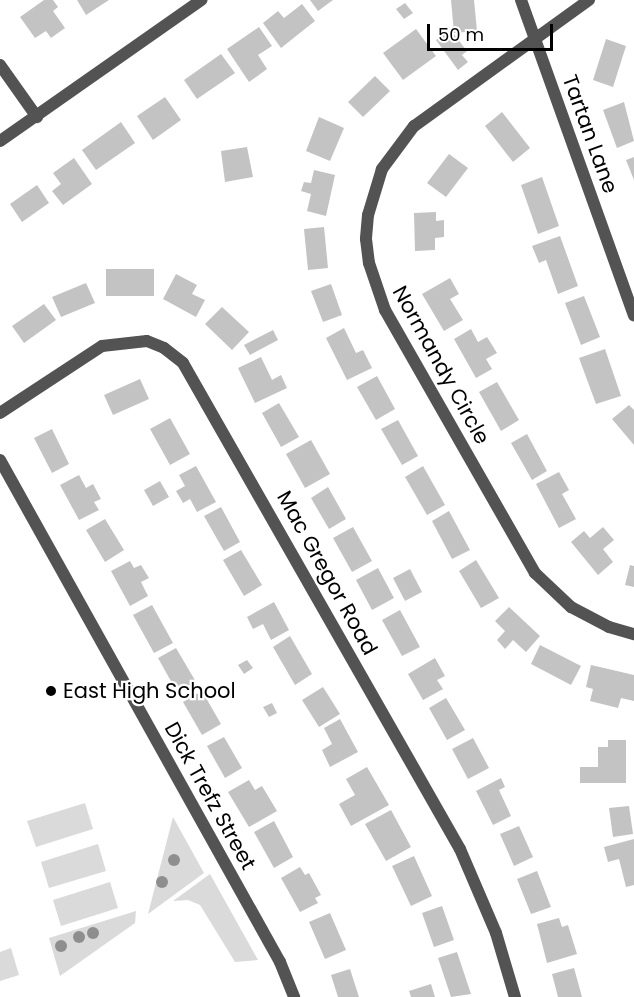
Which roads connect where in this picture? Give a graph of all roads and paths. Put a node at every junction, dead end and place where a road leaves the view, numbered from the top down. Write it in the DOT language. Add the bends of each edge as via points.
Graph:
graph roads {
  1 [pos="521,0"];
  2 [pos="589,0"];
  3 [pos="194,2"];
  4 [pos="536,38"];
  5 [pos="0,65"];
  6 [pos="37,117"];
  7 [pos="0,141"];
  8 [pos="634,315"];
  9 [pos="0,413"];
  10 [pos="0,460"];
  11 [pos="634,634"];
  12 [pos="294,997"];
  13 [pos="515,997"];
  1 -- 4 [label="street, Tartan Lane"];
  2 -- 4 [label="street, Normandy Circle"];
  3 -- 6 [label="street"];
  4 -- 8 [label="street, Tartan Lane"];
  4 -- 11 [label="street, Normandy Circle" via="414,126 396,145 382,169 368,215 369,263 385,310 535,573 571,607 609,627"];
  5 -- 6 [label="street"];
  6 -- 7 [label="street"];
  9 -- 13 [label="street, Mac Gregor Road" via="102,346 147,341 183,363 460,849 496,933"];
  10 -- 12 [label="street, Dick Trefz Street" via="280,962"];
}
